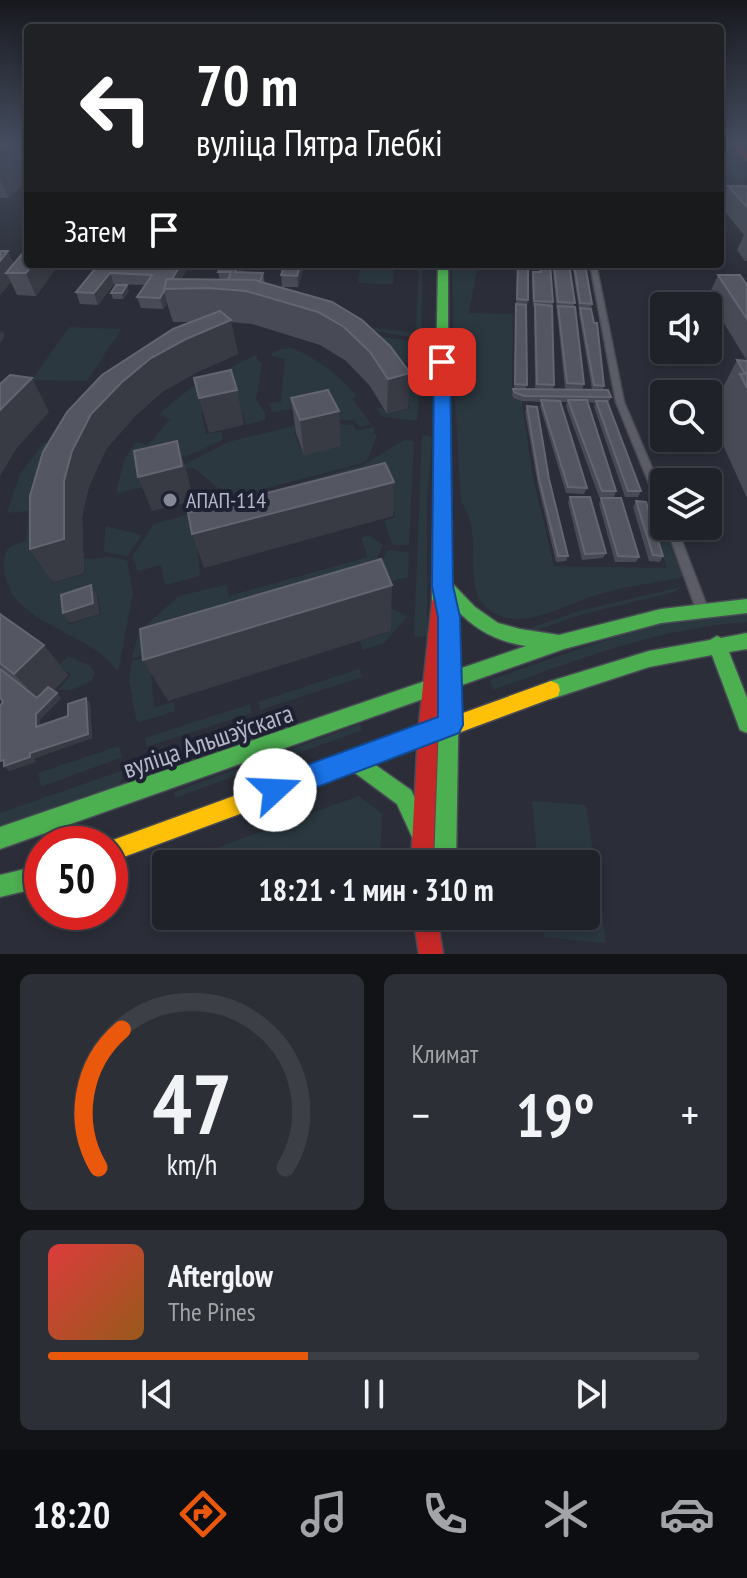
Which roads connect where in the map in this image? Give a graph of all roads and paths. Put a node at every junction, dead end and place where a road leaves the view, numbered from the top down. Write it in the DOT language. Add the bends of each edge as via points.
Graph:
graph roads {
  1 [pos="443,268"];
  2 [pos="594,268"];
  3 [pos="650,474"];
  4 [pos="676,540"];
  5 [pos="442,583"];
  6 [pos="747,606"];
  7 [pos="702,609"];
  8 [pos="564,641"];
  9 [pos="747,641"];
  10 [pos="717,644"];
  11 [pos="448,682"];
  12 [pos="432,688"];
  13 [pos="747,723"];
  14 [pos="450,725"];
  15 [pos="428,733"];
  16 [pos="354,760"];
  17 [pos="423,837"];
  18 [pos="0,838"];
  19 [pos="128,844"];
  20 [pos="423,850"];
  21 [pos="446,850"];
  22 [pos="24,880"];
  23 [pos="0,886"];
  1 -- 5 [label="main road"];
  2 -- 3 [label="street" via="620,402"];
  4 -- 7 [label="street"];
  5 -- 8 [label="main road" via="461,609 487,630 516,640"];
  5 -- 11 [label="main road" via="449,617"];
  5 -- 12 [label="main road"];
  6 -- 7 [label="main road"];
  7 -- 8 [label="main road"];
  8 -- 11 [label="main road, вуліца Альшэўскага"];
  9 -- 10 [label="main road"];
  10 -- 13 [label="main road"];
  10 -- 14 [label="main road" via="617,667"];
  11 -- 12 [label="main road, вуліца Альшэўскага"];
  11 -- 14 [label="main road"];
  12 -- 15 [label="main road"];
  12 -- 18 [label="main road, вуліца Альшэўскага"];
  14 -- 15 [label="main road"];
  14 -- 21 [label="main road"];
  15 -- 16 [label="main road"];
  15 -- 17 [label="main road"];
  16 -- 17 [label="main road" via="404,797"];
  16 -- 19 [label="main road"];
  17 -- 20 [label="main road"];
  22 -- 23 [label="main road"];
}
